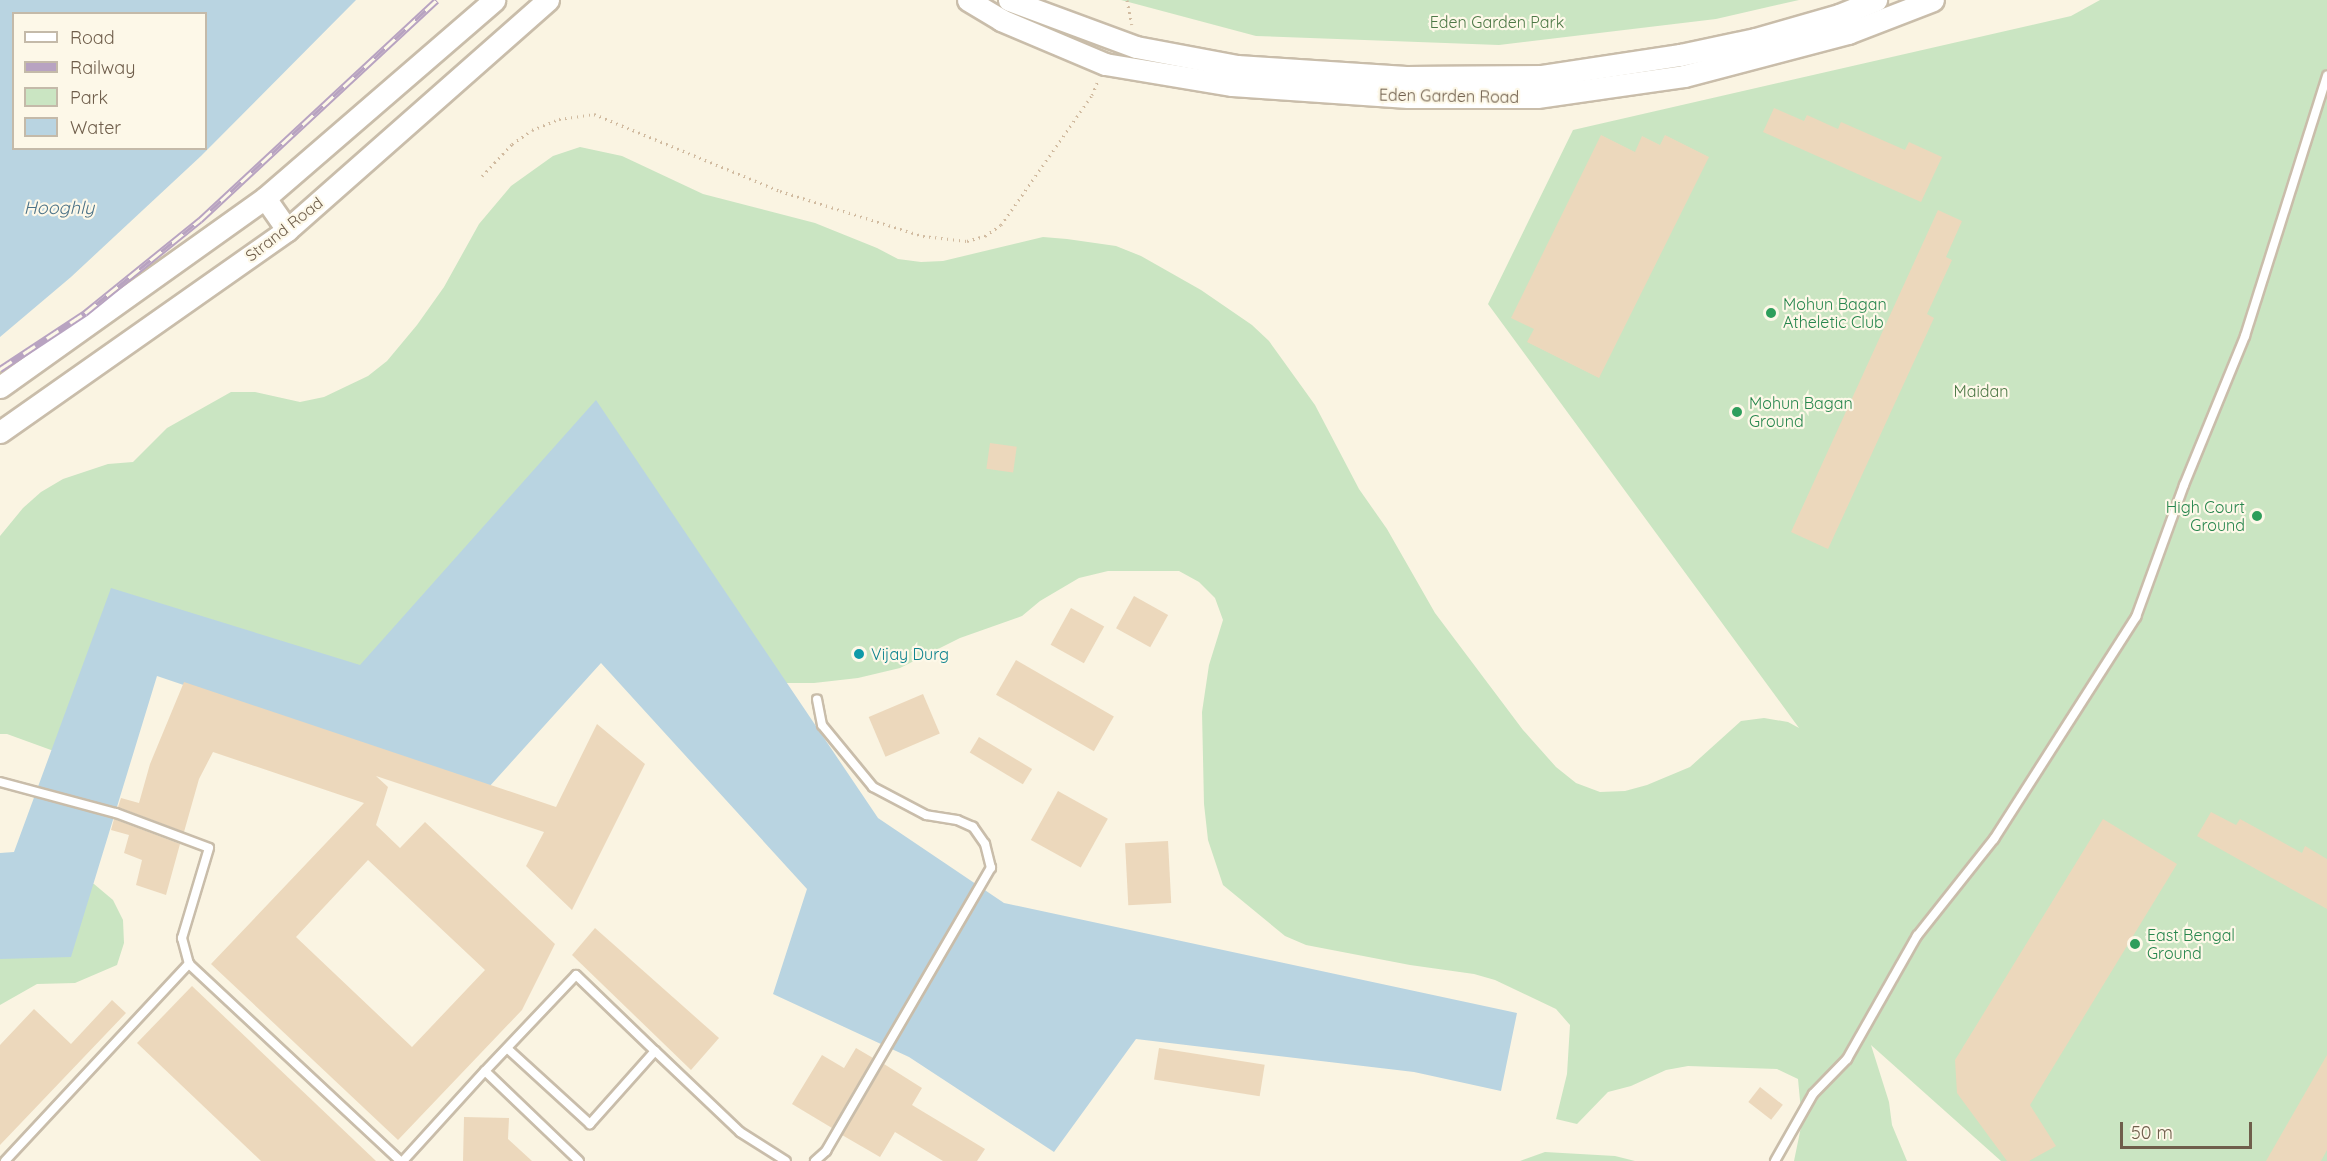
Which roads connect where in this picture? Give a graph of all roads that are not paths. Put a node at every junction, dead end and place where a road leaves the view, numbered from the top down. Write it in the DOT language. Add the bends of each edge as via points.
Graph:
graph roads {
  1 [pos="494,0"];
  2 [pos="548,0"];
  3 [pos="968,0"];
  4 [pos="1009,0"];
  5 [pos="1876,0"];
  6 [pos="1933,0"];
  7 [pos="1849,6"];
  8 [pos="2327,76"];
  9 [pos="265,198"];
  10 [pos="287,230"];
  11 [pos="0,387"];
  12 [pos="0,432"];
  13 [pos="817,699"];
  14 [pos="0,782"];
  15 [pos="189,964"];
  16 [pos="508,1049"];
  17 [pos="655,1051"];
  18 [pos="486,1071"];
  19 [pos="5,1161"];
  20 [pos="402,1161"];
  21 [pos="579,1161"];
  22 [pos="786,1161"];
  23 [pos="815,1161"];
  24 [pos="1774,1161"];
  1 -- 9 [label="main road"];
  2 -- 10 [label="main road, Strand Road"];
  3 -- 6 [label="main road, Eden Garden Road" via="1000,20 1105,64 1244,86 1408,97 1537,97 1684,76 1848,33"];
  4 -- 7 [label="main road, Eden Garden Road" via="1136,48 1237,66 1406,77 1542,76 1680,55 1755,39"];
  5 -- 7 [label="main road, Eden Garden Road"];
  8 -- 24 [label="lane" via="2244,336 2136,617 1994,838 1917,936 1847,1059 1813,1094"];
  9 -- 10 [label="main road"];
  9 -- 11 [label="main road"];
  10 -- 12 [label="main road, Strand Road"];
  13 -- 23 [label="lane" via="822,725 873,787 926,815 974,827 985,844 991,868 826,1151"];
  14 -- 15 [label="lane" via="116,813 209,848 182,938"];
  15 -- 19 [label="lane"];
  15 -- 20 [label="lane"];
  16 -- 17 [label="lane" via="576,975"];
  16 -- 17 [label="lane" via="590,1125"];
  16 -- 18 [label="lane"];
  17 -- 22 [label="lane" via="740,1132"];
  18 -- 20 [label="lane"];
  18 -- 21 [label="lane"];
}
